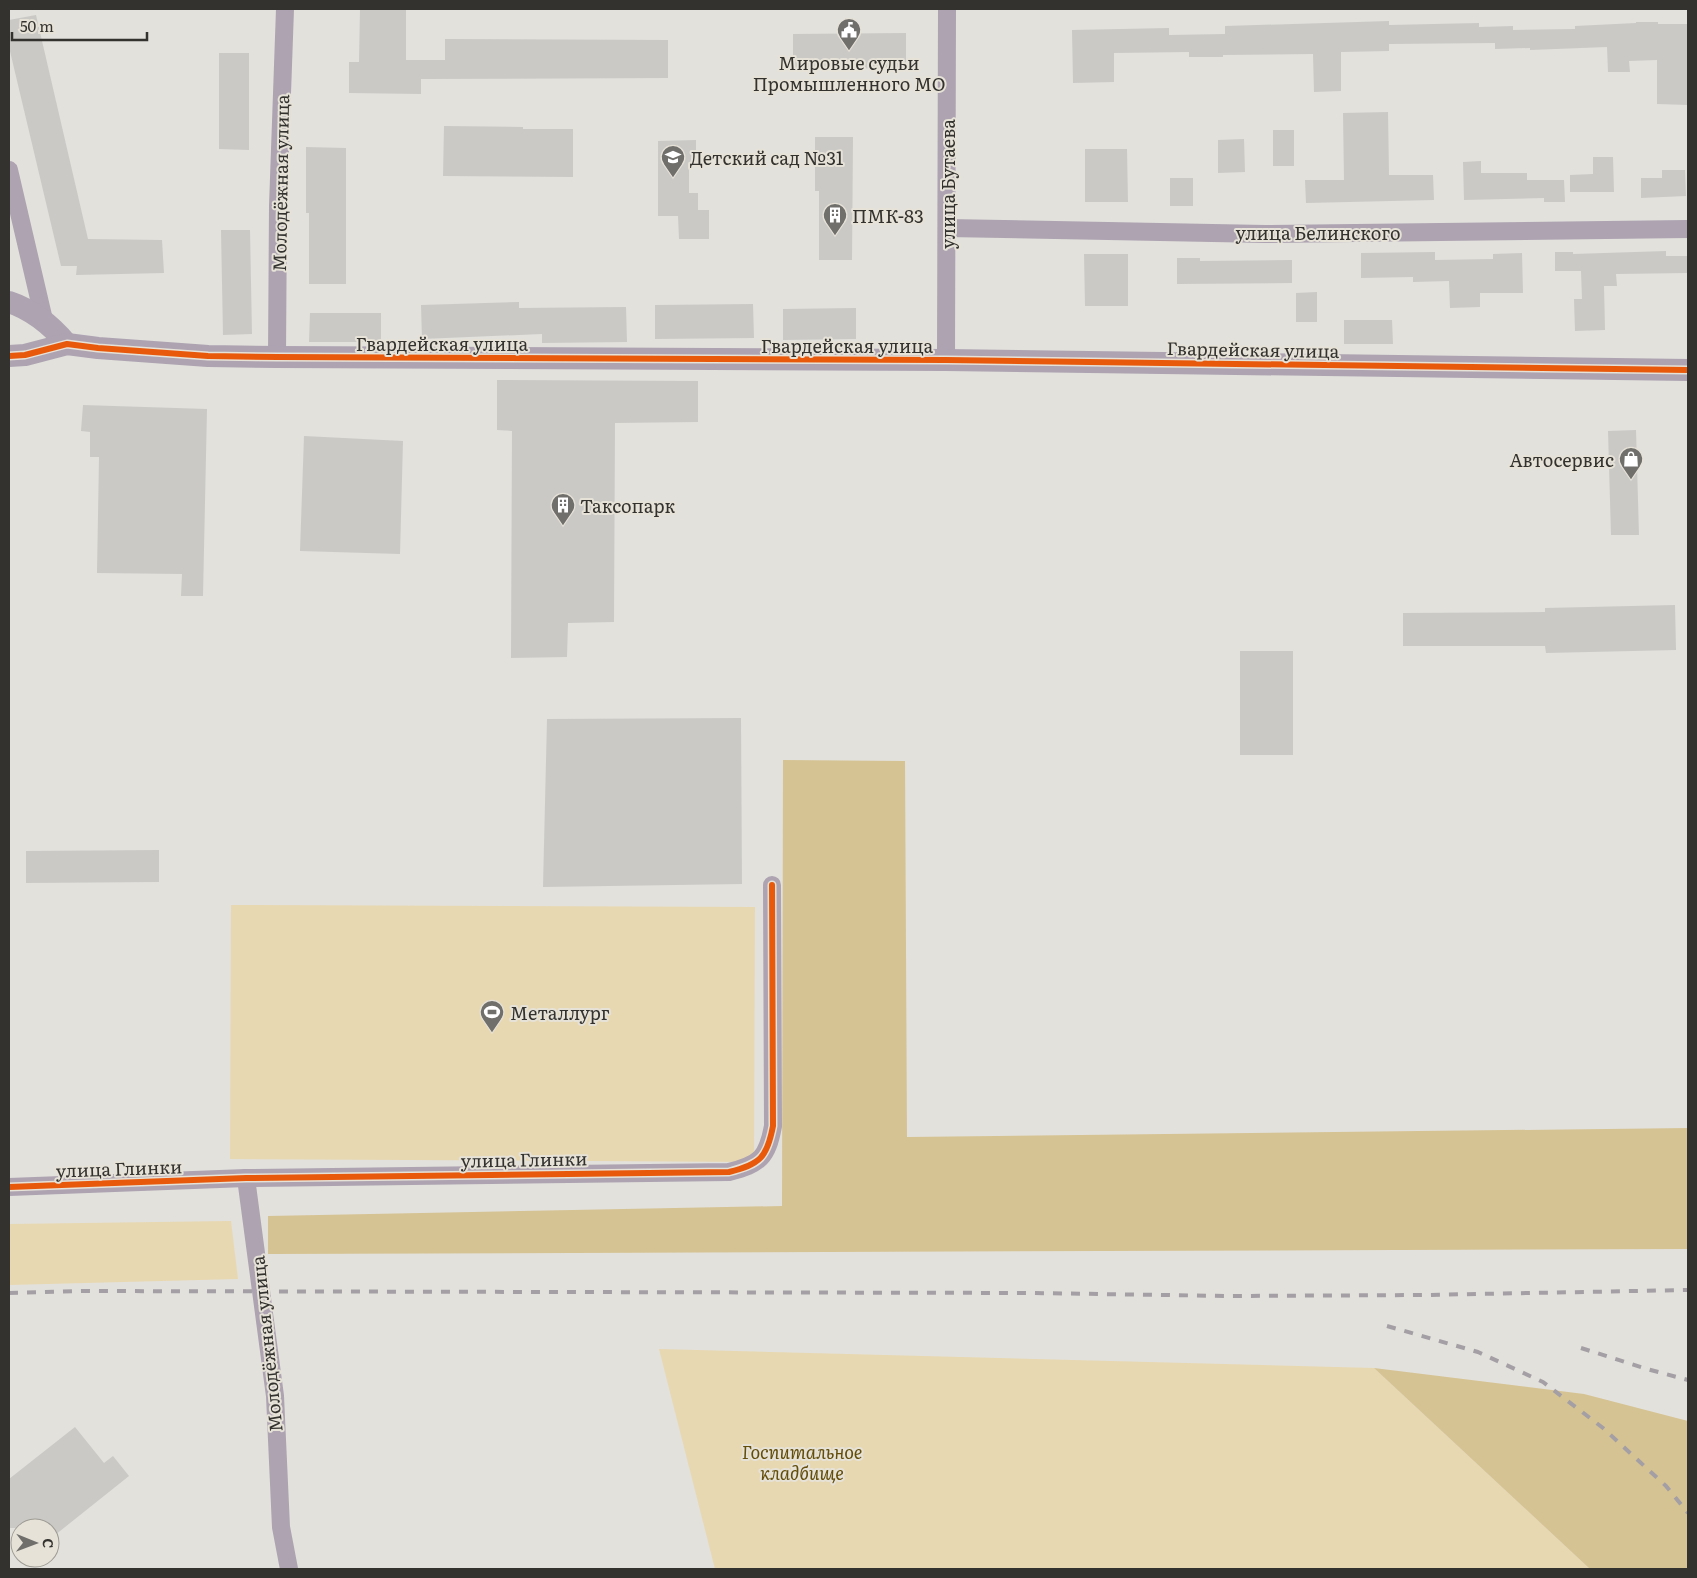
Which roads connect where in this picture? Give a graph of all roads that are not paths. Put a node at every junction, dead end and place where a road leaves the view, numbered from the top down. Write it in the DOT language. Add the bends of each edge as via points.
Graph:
graph roads {
  1 [pos="285,9"];
  2 [pos="947,9"];
  3 [pos="9,170"];
  4 [pos="947,228"];
  5 [pos="1688,229"];
  6 [pos="9,302"];
  7 [pos="44,320"];
  8 [pos="67,344"];
  9 [pos="9,356"];
  10 [pos="277,357"];
  11 [pos="946,360"];
  12 [pos="1688,370"];
  13 [pos="772,885"];
  14 [pos="246,1178"];
  15 [pos="9,1187"];
  16 [pos="289,1569"];
  1 -- 10 [label="street, Молодёжная улица"];
  2 -- 4 [label="street, улица Бутаева"];
  3 -- 7 [label="street"];
  4 -- 5 [label="street, улица Белинского" via="1265,234"];
  4 -- 11 [label="street, улица Бутаева"];
  6 -- 7 [label="street"];
  7 -- 8 [label="street"];
  8 -- 9 [label="street, Гвардейская улица" via="25,356"];
  8 -- 10 [label="street, Гвардейская улица" via="208,356"];
  10 -- 11 [label="street, Гвардейская улица"];
  11 -- 12 [label="street, Гвардейская улица"];
  13 -- 14 [label="street, улица Глинки" via="773,1126 770,1144 760,1159 749,1167 729,1172"];
  14 -- 15 [label="street, улица Глинки"];
  14 -- 16 [label="street, Молодёжная улица" via="276,1396 281,1527"];
}
